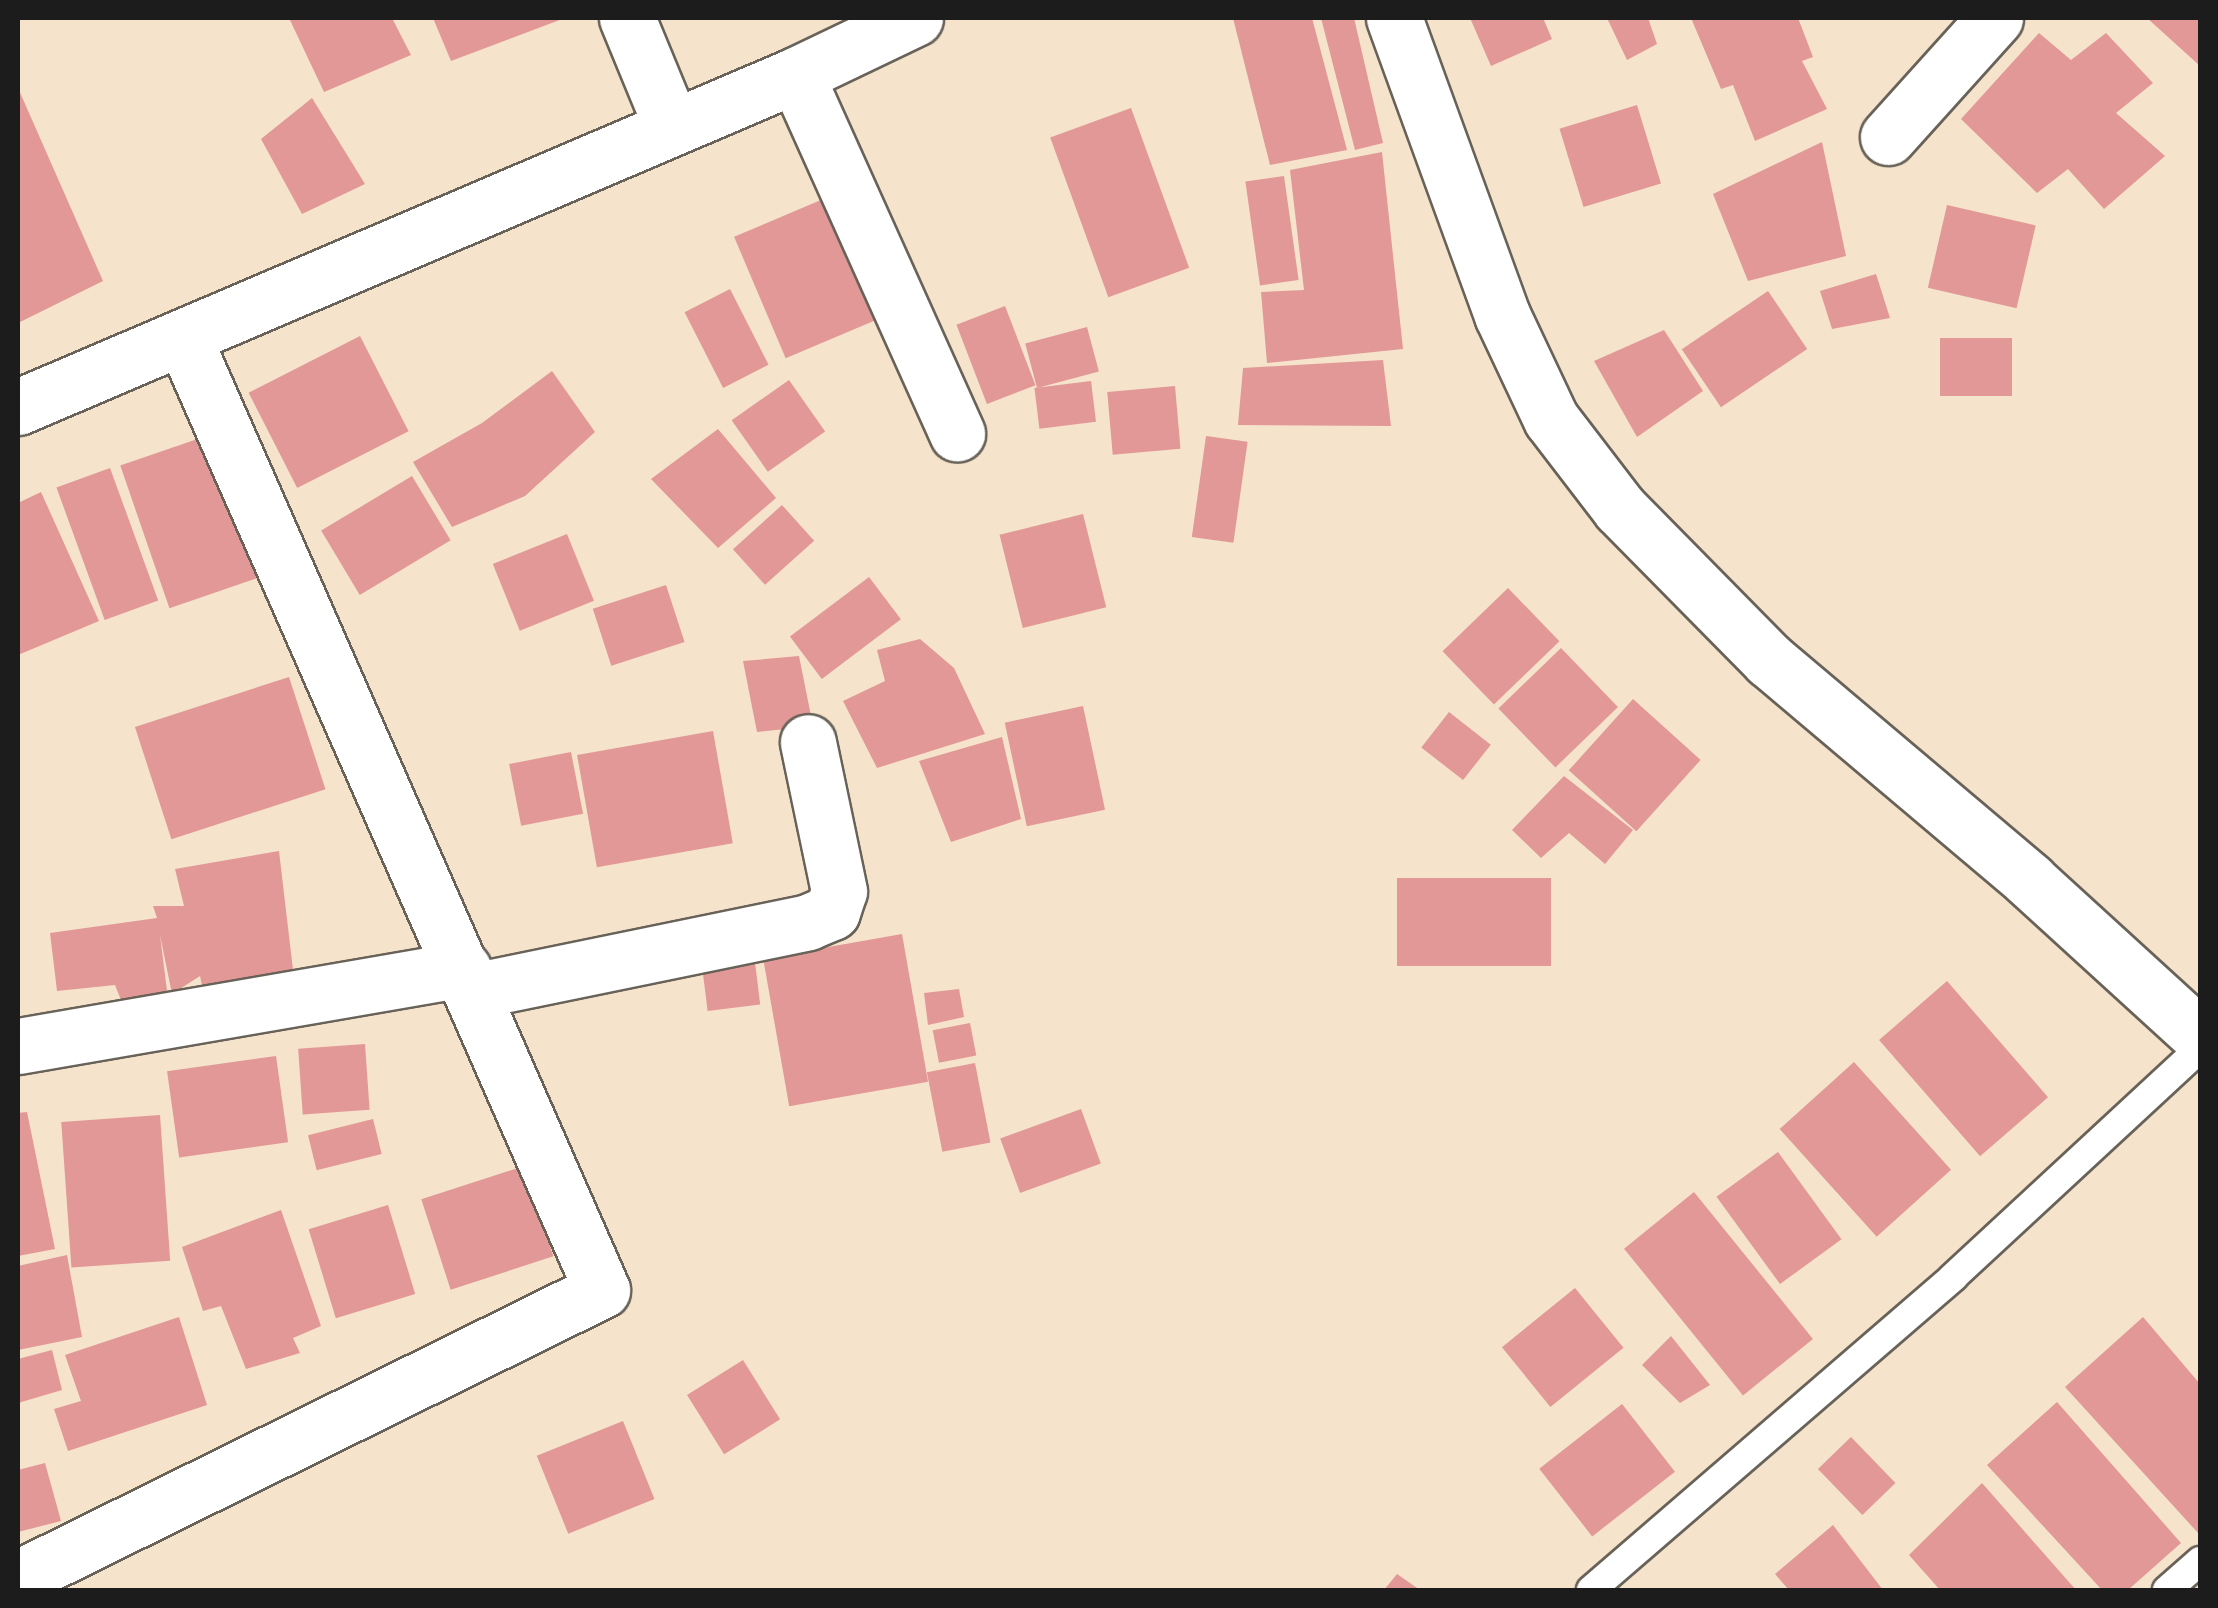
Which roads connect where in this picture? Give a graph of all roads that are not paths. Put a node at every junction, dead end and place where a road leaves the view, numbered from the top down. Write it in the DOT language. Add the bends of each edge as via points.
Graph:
graph roads {
  1 [pos="628,18"];
  2 [pos="915,18"];
  3 [pos="1394,18"];
  4 [pos="1995,18"];
  5 [pos="796,75"];
  6 [pos="671,125"];
  7 [pos="1888,136"];
  8 [pos="184,340"];
  9 [pos="18,407"];
  10 [pos="957,433"];
  11 [pos="808,742"];
  12 [pos="468,980"];
  13 [pos="2200,1036"];
  14 [pos="18,1046"];
  15 [pos="2200,1048"];
  16 [pos="2200,1561"];
  17 [pos="18,1578"];
  18 [pos="1591,1590"];
  19 [pos="2167,1590"];
  1 -- 6 [label="street"];
  2 -- 5 [label="street"];
  3 -- 13 [label="street" via="1502,315 1551,419 1620,510 1769,660"];
  4 -- 7 [label="street"];
  5 -- 6 [label="street"];
  5 -- 10 [label="street"];
  6 -- 8 [label="street"];
  8 -- 9 [label="street"];
  8 -- 12 [label="street"];
  11 -- 12 [label="street" via="839,891 832,912 808,922"];
  12 -- 14 [label="street"];
  12 -- 17 [label="street" via="602,1290"];
  15 -- 18 [label="lane" via="1953,1277"];
  16 -- 19 [label="lane"];
}
